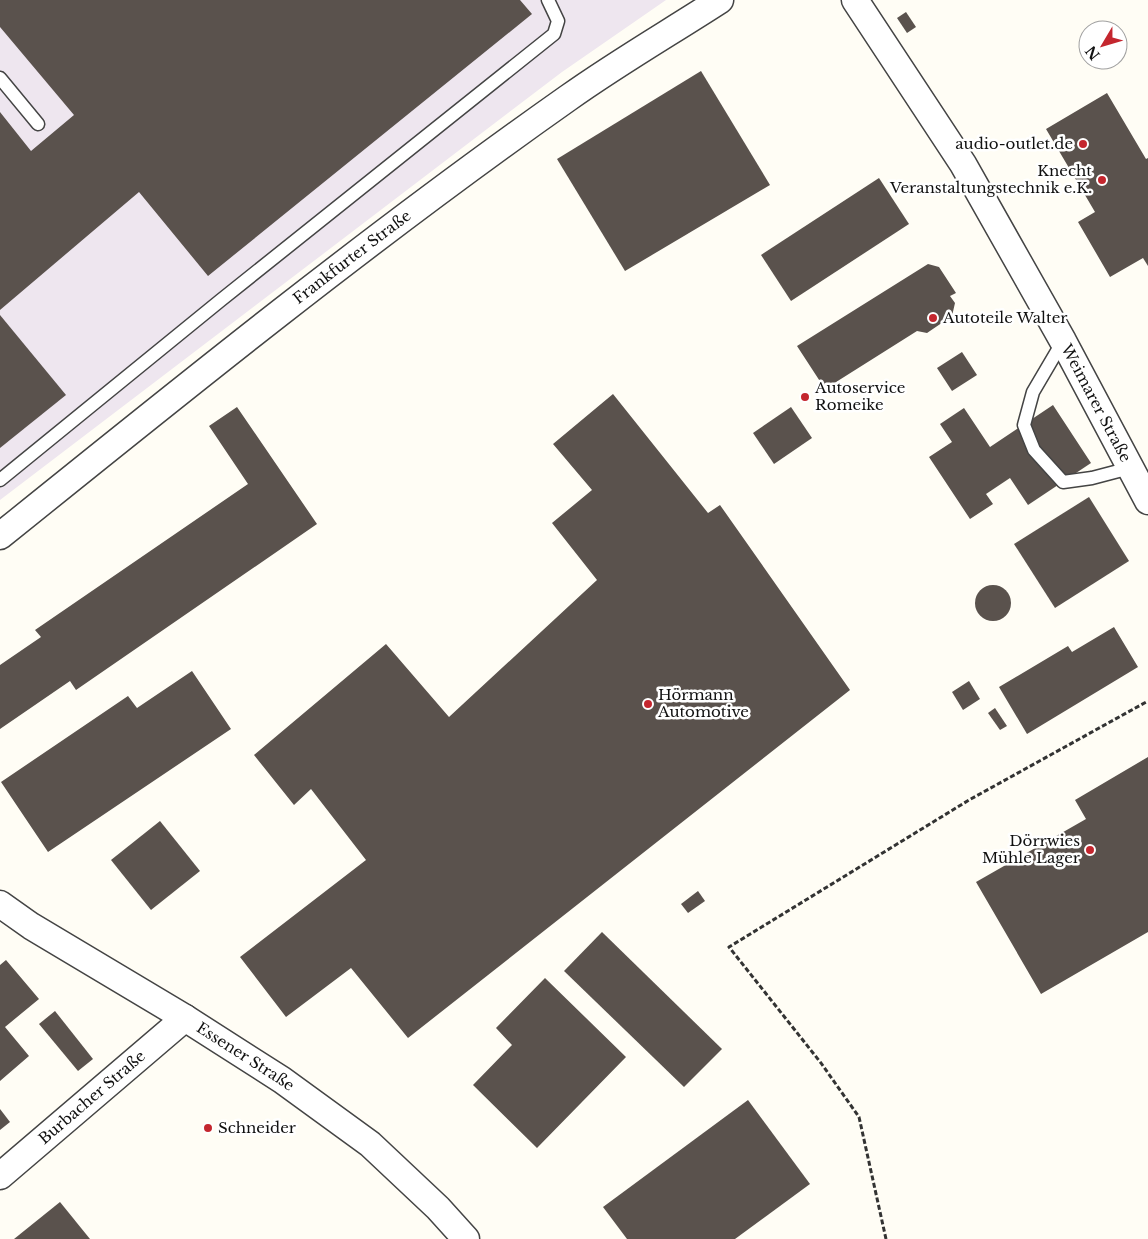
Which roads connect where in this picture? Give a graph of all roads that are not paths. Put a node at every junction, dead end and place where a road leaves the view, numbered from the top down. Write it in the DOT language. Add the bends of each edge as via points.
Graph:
graph roads {
  1 [pos="548,0"];
  2 [pos="720,0"];
  3 [pos="855,0"];
  4 [pos="0,78"];
  5 [pos="38,124"];
  6 [pos="1063,341"];
  7 [pos="1130,468"];
  8 [pos="0,480"];
  9 [pos="1148,501"];
  10 [pos="0,536"];
  11 [pos="0,904"];
  12 [pos="185,1018"];
  13 [pos="0,1176"];
  14 [pos="466,1239"];
  1 -- 8 [label="lane" via="558,20 554,34"];
  2 -- 10 [label="street, Frankfurter Straße" via="570,97 393,225"];
  3 -- 6 [label="street, Weimarer Straße" via="963,164"];
  4 -- 5 [label="lane"];
  6 -- 7 [label="street, Weimarer Straße"];
  6 -- 7 [label="lane" via="1033,392 1024,425 1034,450 1063,482"];
  7 -- 9 [label="street, Weimarer Straße"];
  11 -- 12 [label="street, Essener Straße"];
  12 -- 13 [label="street, Burbacher Straße"];
  12 -- 14 [label="street, Essener Straße" via="282,1080 370,1144"];
}
